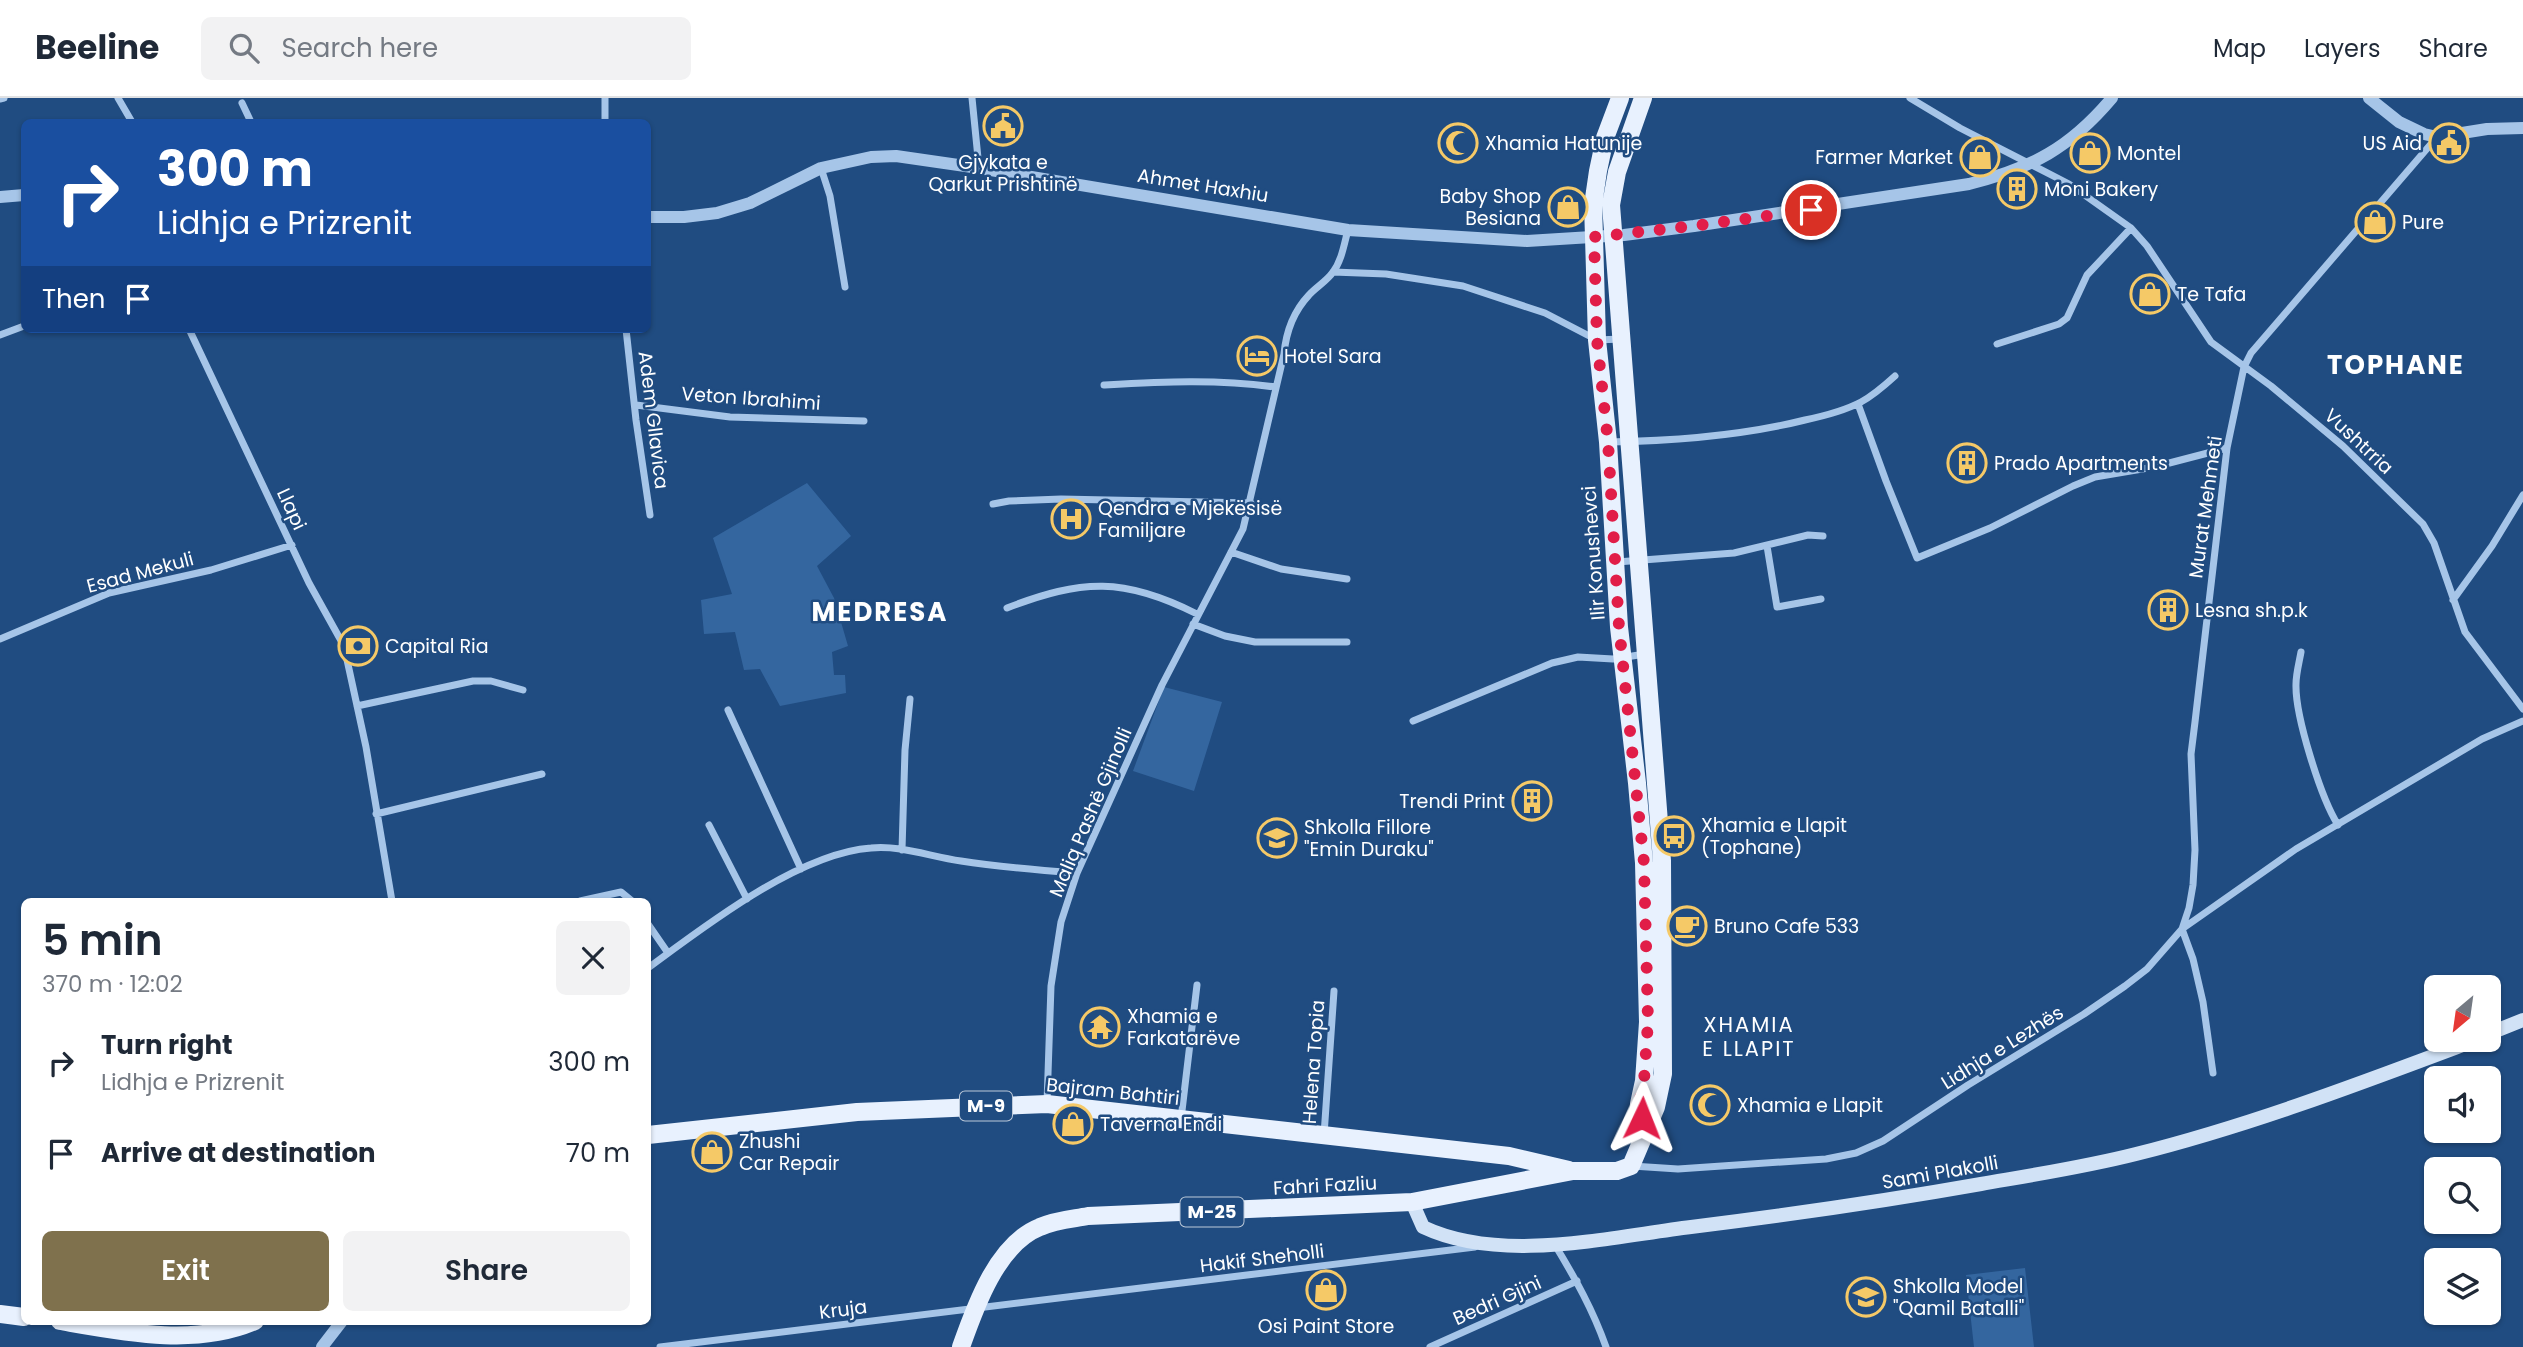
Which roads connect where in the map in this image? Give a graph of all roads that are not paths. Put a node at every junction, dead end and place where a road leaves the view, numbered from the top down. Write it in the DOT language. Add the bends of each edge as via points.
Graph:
graph roads {
  1 [pos="118,98"];
  2 [pos="605,98"];
  3 [pos="972,98"];
  4 [pos="1620,98"];
  5 [pos="1643,98"];
  6 [pos="1910,98"];
  7 [pos="2112,98"];
  8 [pos="2369,98"];
  9 [pos="242,103"];
  10 [pos="130,119"];
  11 [pos="250,119"];
  12 [pos="605,119"];
  13 [pos="2523,128"];
  14 [pos="2437,137"];
  15 [pos="2029,163"];
  16 [pos="821,168"];
  17 [pos="979,168"];
  18 [pos="21,195"];
  19 [pos="0,197"];
  20 [pos="651,217"];
  21 [pos="2131,228"];
  22 [pos="1348,230"];
  23 [pos="1595,237"];
  24 [pos="1333,272"];
  25 [pos="845,287"];
  26 [pos="21,327"];
  27 [pos="191,333"];
  28 [pos="627,333"];
  29 [pos="0,335"];
  30 [pos="1621,339"];
  31 [pos="1597,340"];
  32 [pos="1997,344"];
  33 [pos="2244,367"];
  34 [pos="1895,376"];
  35 [pos="1104,385"];
  36 [pos="1275,387"];
  37 [pos="1858,404"];
  38 [pos="636,405"];
  39 [pos="864,421"];
  40 [pos="1608,442"];
  41 [pos="1629,442"];
  42 [pos="2227,448"];
  43 [pos="2523,495"];
  44 [pos="1251,503"];
  45 [pos="993,504"];
  46 [pos="650,515"];
  47 [pos="1823,536"];
  48 [pos="292,545"];
  49 [pos="1767,546"];
  50 [pos="1231,552"];
  51 [pos="1639,561"];
  52 [pos="1617,562"];
  53 [pos="1347,579"];
  54 [pos="1821,599"];
  55 [pos="2453,600"];
  56 [pos="1007,608"];
  57 [pos="1197,614"];
  58 [pos="1193,624"];
  59 [pos="0,639"];
  60 [pos="1347,642"];
  61 [pos="2301,652"];
  62 [pos="1645,654"];
  63 [pos="1622,658"];
  64 [pos="523,690"];
  65 [pos="910,699"];
  66 [pos="357,706"];
  67 [pos="2523,709"];
  68 [pos="728,710"];
  69 [pos="1413,721"];
  70 [pos="2523,721"];
  71 [pos="542,774"];
  72 [pos="376,814"];
  73 [pos="709,825"];
  74 [pos="2337,825"];
  75 [pos="902,850"];
  76 [pos="801,869"];
  77 [pos="1077,873"];
  78 [pos="391,898"];
  79 [pos="594,898"];
  80 [pos="628,898"];
  81 [pos="747,900"];
  82 [pos="651,928"];
  83 [pos="2182,929"];
  84 [pos="668,953"];
  85 [pos="651,966"];
  86 [pos="1197,985"];
  87 [pos="1334,991"];
  88 [pos="2523,1020"];
  89 [pos="2501,1029"];
  90 [pos="2443,1052"];
  91 [pos="2213,1073"];
  92 [pos="1047,1104"];
  93 [pos="1181,1118"];
  94 [pos="1644,1133"];
  95 [pos="651,1135"];
  96 [pos="1324,1136"];
  97 [pos="1631,1166"];
  98 [pos="1573,1171"];
  99 [pos="1412,1202"];
  100 [pos="1496,1244"];
  101 [pos="1554,1244"];
  102 [pos="1577,1281"];
  103 [pos="1031,1302"];
  104 [pos="0,1314"];
  105 [pos="21,1317"];
  106 [pos="83,1325"];
  107 [pos="246,1325"];
  108 [pos="339,1325"];
  109 [pos="322,1347"];
  110 [pos="660,1347"];
  111 [pos="961,1347"];
  112 [pos="1430,1347"];
  113 [pos="1606,1347"];
  1 -- 10 [label="street"];
  2 -- 12 [label="street"];
  3 -- 17 [label="street"];
  4 -- 23 [label="main road, Ilir Konushevci" via="1598,171"];
  5 -- 23 [label="main road, Ilir Konushevci" via="1617,172 1611,205"];
  6 -- 15 [label="street, Vushtrria"];
  7 -- 15 [label="street, Ahmet Haxhiu" via="2078,135"];
  8 -- 14 [label="street" via="2399,122"];
  9 -- 11 [label="street"];
  13 -- 14 [label="street"];
  14 -- 33 [label="street, Murat Mehmeti"];
  15 -- 21 [label="street, Vushtrria" via="2069,184"];
  15 -- 23 [label="street, Ahmet Haxhiu" via="1969,184 1784,214"];
  16 -- 17 [label="street, Ahmet Haxhiu" via="896,156"];
  16 -- 20 [label="street, Ahmet Haxhiu" via="750,203 717,213"];
  16 -- 25 [label="street"];
  17 -- 22 [label="street, Ahmet Haxhiu"];
  18 -- 19 [label="street"];
  21 -- 32 [label="street" via="2087,275 2067,318"];
  21 -- 33 [label="street, Vushtrria" via="2211,342"];
  22 -- 23 [label="street, Ahmet Haxhiu" via="1527,241"];
  22 -- 24 [label="street, Maliq Pashë Gjinolli"];
  23 -- 30 [label="main road, Ilir Konushevci"];
  23 -- 31 [label="main road, Ilir Konushevci"];
  24 -- 31 [label="street" via="1387,274 1463,286 1545,313"];
  24 -- 36 [label="street, Maliq Pashë Gjinolli" via="1295,313"];
  26 -- 29 [label="street"];
  27 -- 48 [label="street, Llapi"];
  28 -- 38 [label="street, Adem Gllavica"];
  30 -- 31 [label="street"];
  30 -- 41 [label="main road, Ilir Konushevci"];
  31 -- 40 [label="main road, Ilir Konushevci"];
  33 -- 42 [label="street, Murat Mehmeti"];
  33 -- 55 [label="street, Vushtrria" via="2343,446 2423,524"];
  34 -- 37 [label="street"];
  35 -- 36 [label="street" via="1213,381"];
  36 -- 44 [label="street, Maliq Pashë Gjinolli"];
  37 -- 41 [label="street" via="1748,432"];
  37 -- 42 [label="street" via="1917,558 2095,477"];
  38 -- 39 [label="street, Veton Ibrahimi" via="730,416"];
  38 -- 46 [label="street, Adem Gllavica"];
  40 -- 41 [label="street"];
  40 -- 52 [label="main road, Ilir Konushevci"];
  41 -- 51 [label="main road, Ilir Konushevci"];
  42 -- 83 [label="street, Murat Mehmeti" via="2191,754 2195,850 2193,885"];
  43 -- 55 [label="street"];
  44 -- 45 [label="street" via="1061,499"];
  44 -- 50 [label="street, Maliq Pashë Gjinolli"];
  47 -- 49 [label="street" via="1808,535"];
  48 -- 59 [label="street, Esad Mekuli" via="109,593"];
  48 -- 66 [label="street, Llapi" via="344,646"];
  49 -- 51 [label="street"];
  49 -- 54 [label="street" via="1777,607"];
  50 -- 53 [label="street" via="1281,569"];
  50 -- 57 [label="street, Maliq Pashë Gjinolli"];
  51 -- 52 [label="street"];
  51 -- 62 [label="main road, Ilir Konushevci"];
  52 -- 63 [label="main road, Ilir Konushevci"];
  55 -- 67 [label="street, Vushtrria" via="2465,632"];
  56 -- 57 [label="street" via="1105,584 1134,589"];
  57 -- 58 [label="street, Maliq Pashë Gjinolli"];
  58 -- 60 [label="street" via="1255,642"];
  58 -- 77 [label="street, Maliq Pashë Gjinolli"];
  61 -- 74 [label="street" via="2296,684 2302,724 2328,810"];
  62 -- 63 [label="street"];
  62 -- 94 [label="main road, Ilir Konushevci" via="1664,944 1663,1074 1657,1107"];
  63 -- 69 [label="street" via="1578,657 1552,663"];
  63 -- 94 [label="main road, Ilir Konushevci" via="1644,863 1648,1022 1639,1104"];
  64 -- 66 [label="street" via="474,681"];
  65 -- 75 [label="street"];
  66 -- 72 [label="street, Llapi"];
  68 -- 76 [label="street"];
  70 -- 74 [label="street, Lidhja e Lezhës" via="2482,739"];
  71 -- 72 [label="street"];
  72 -- 78 [label="street, Llapi"];
  73 -- 81 [label="street"];
  74 -- 83 [label="street, Lidhja e Lezhës"];
  75 -- 76 [label="street" via="848,852"];
  75 -- 77 [label="street"];
  76 -- 81 [label="street"];
  77 -- 92 [label="street, Maliq Pashë Gjinolli" via="1061,922 1051,986"];
  79 -- 80 [label="street" via="621,892"];
  81 -- 84 [label="street"];
  82 -- 84 [label="street"];
  83 -- 91 [label="street" via="2203,1002"];
  83 -- 97 [label="street, Lidhja e Lezhës" via="2147,969 2124,986 1883,1142 1826,1159 1678,1169"];
  84 -- 85 [label="street"];
  86 -- 93 [label="street"];
  87 -- 96 [label="street, Helena Topia"];
  88 -- 89 [label="main road"];
  90 -- 101 [label="main road, Sami Plakolli" via="2236,1126 2134,1155 1877,1202"];
  92 -- 93 [label="main road, Bajram Bahtiri / M-9"];
  92 -- 95 [label="main road, Bajram Bahtiri / M-9" via="857,1112"];
  93 -- 96 [label="main road, Bajram Bahtiri / M-9"];
  94 -- 97 [label="main road, Ilir Konushevci"];
  96 -- 98 [label="main road, Bajram Bahtiri / M-9" via="1509,1156"];
  97 -- 98 [label="main road, Fahri Fazliu / M-9" via="1616,1171"];
  98 -- 99 [label="main road, Fahri Fazliu / M-25"];
  99 -- 100 [label="main road, Sami Plakolli" via="1423,1227 1460,1240"];
  99 -- 111 [label="main road, Fahri Fazliu / M-25" via="1088,1216 1055,1222 1037,1228 1005,1254"];
  100 -- 101 [label="main road, Sami Plakolli"];
  100 -- 103 [label="street, Hakif Sheholli"];
  101 -- 102 [label="street"];
  102 -- 112 [label="street, Bedri Gjini"];
  102 -- 113 [label="street"];
  103 -- 110 [label="street, Kruja"];
  104 -- 105 [label="main road"];
  106 -- 107 [label="main road" via="156,1338 222,1336"];
  108 -- 109 [label="street"];
}
